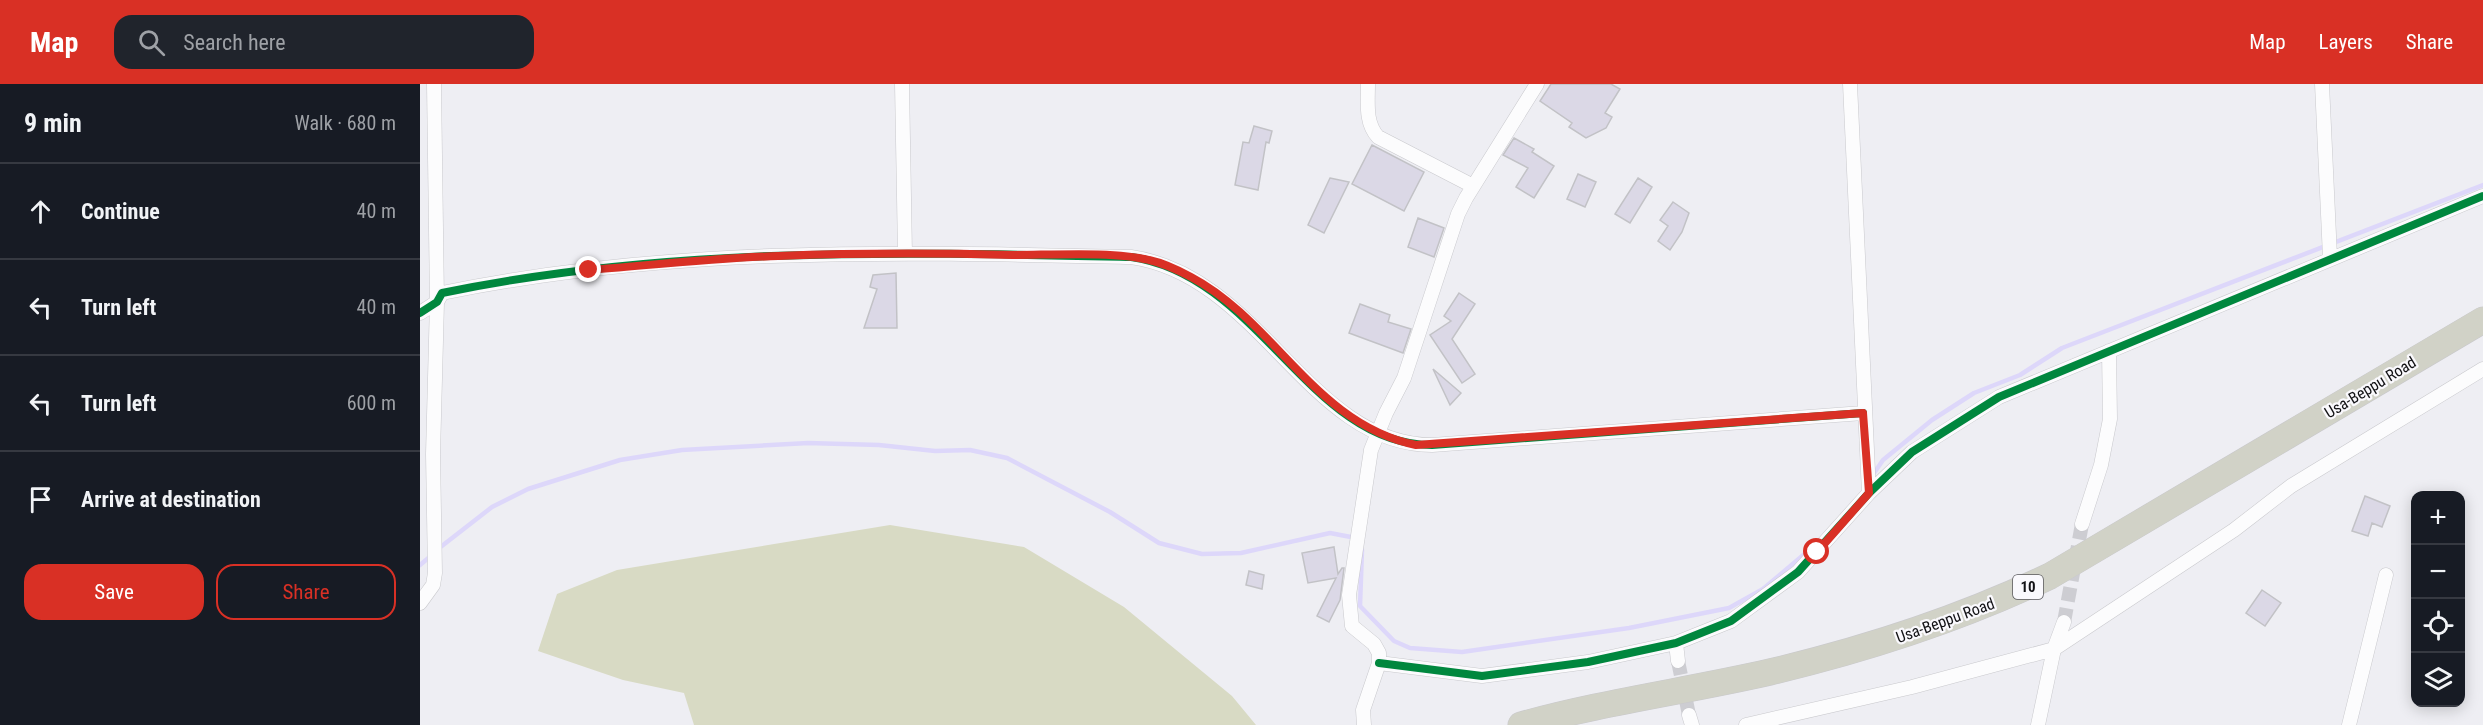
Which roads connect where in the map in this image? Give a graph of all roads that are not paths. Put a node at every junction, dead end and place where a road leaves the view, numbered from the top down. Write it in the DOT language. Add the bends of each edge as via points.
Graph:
graph roads {
  1 [pos="434,84"];
  2 [pos="902,84"];
  3 [pos="1368,84"];
  4 [pos="1537,84"];
  5 [pos="1850,84"];
  6 [pos="2322,84"];
  7 [pos="1473,186"];
  8 [pos="2483,196"];
  9 [pos="905,254"];
  10 [pos="2330,257"];
  11 [pos="437,302"];
  12 [pos="420,313"];
  13 [pos="2483,320"];
  14 [pos="2109,351"];
  15 [pos="2483,369"];
  16 [pos="1863,413"];
  17 [pos="1377,432"];
  18 [pos="1869,493"];
  19 [pos="2082,524"];
  20 [pos="2386,575"];
  21 [pos="420,603"];
  22 [pos="2064,622"];
  23 [pos="1676,643"];
  24 [pos="2054,649"];
  25 [pos="1678,661"];
  26 [pos="1379,663"];
  27 [pos="1364,725"];
  28 [pos="1521,725"];
  29 [pos="1746,725"];
  30 [pos="2038,725"];
  31 [pos="2349,725"];
  1 -- 11 [label="street"];
  2 -- 9 [label="street"];
  3 -- 7 [label="street" via="1371,130 1378,138"];
  4 -- 7 [label="street"];
  5 -- 16 [label="street"];
  6 -- 10 [label="street"];
  7 -- 17 [label="street" via="1458,214 1404,378"];
  8 -- 10 [label="street"];
  9 -- 11 [label="street" via="777,256 589,270 442,293"];
  9 -- 17 [label="street" via="1149,260 1208,288 1272,343 1322,397"];
  10 -- 14 [label="street"];
  11 -- 12 [label="street"];
  11 -- 21 [label="street" via="435,573 433,585"];
  13 -- 28 [label="highway, Usa-Beppu Road / 10" via="2050,576 1991,604 1833,656"];
  14 -- 18 [label="street" via="1999,397 1912,452"];
  14 -- 19 [label="street" via="2110,419 2101,465"];
  15 -- 24 [label="street" via="2291,486 2234,530"];
  16 -- 17 [label="street" via="1432,445 1398,441"];
  16 -- 18 [label="street"];
  17 -- 26 [label="street" via="1358,528 1349,612 1352,626 1374,644"];
  18 -- 23 [label="street" via="1778,589 1731,621"];
  20 -- 31 [label="street"];
  22 -- 24 [label="street"];
  23 -- 25 [label="street"];
  23 -- 26 [label="street" via="1588,662 1482,676"];
  24 -- 29 [label="street"];
  24 -- 30 [label="street"];
  26 -- 27 [label="street" via="1363,710"];
}
